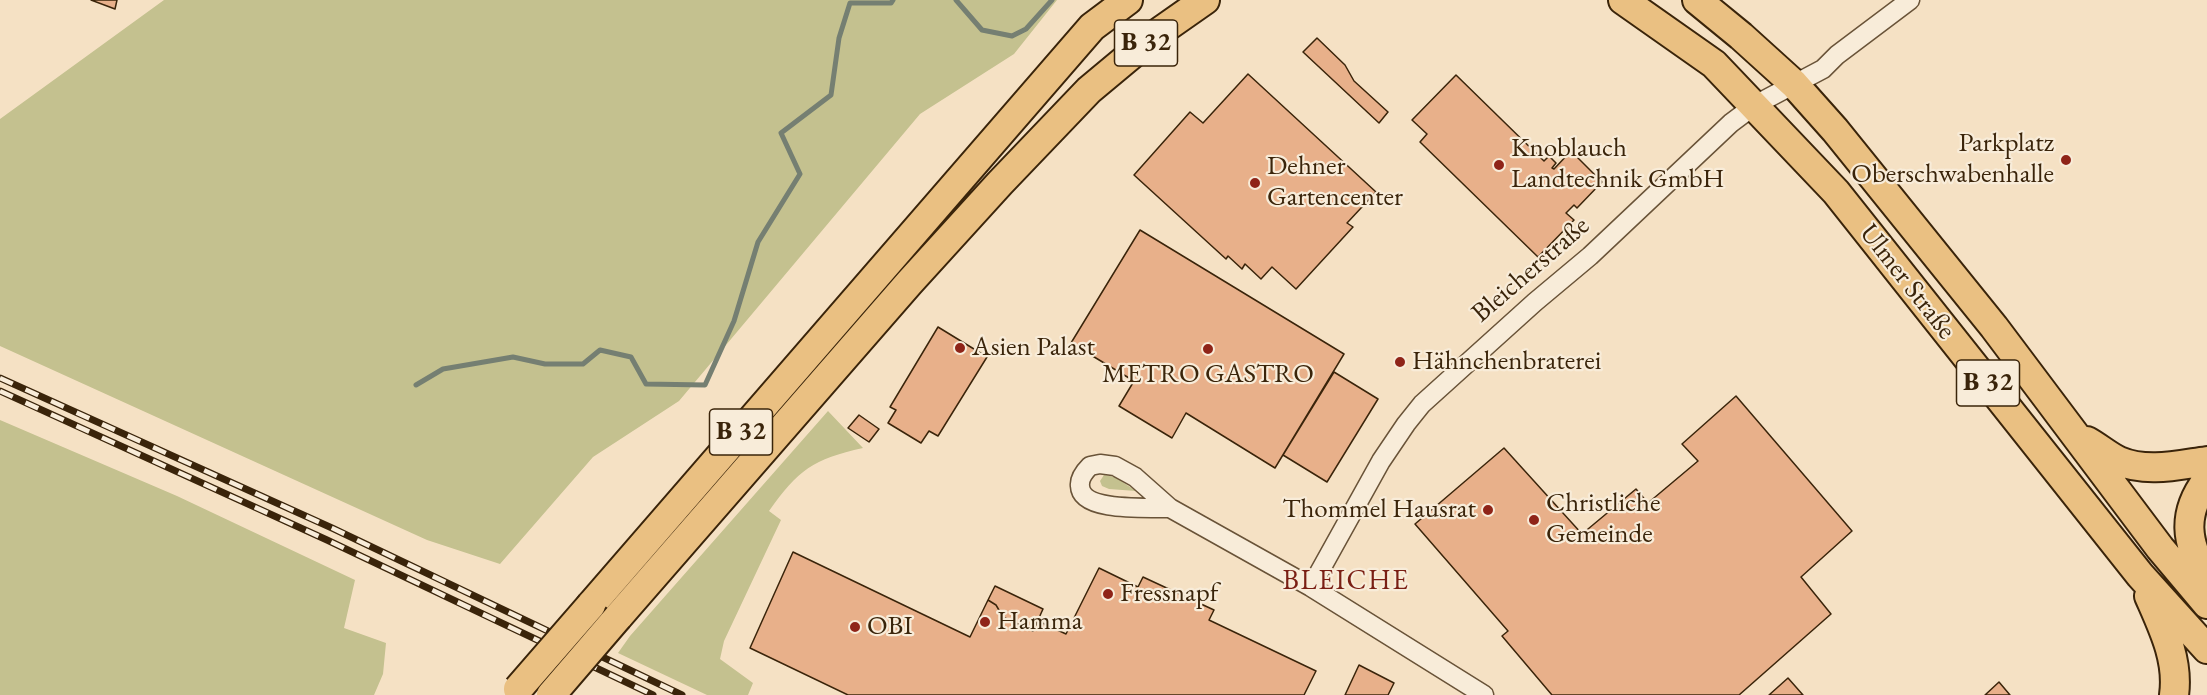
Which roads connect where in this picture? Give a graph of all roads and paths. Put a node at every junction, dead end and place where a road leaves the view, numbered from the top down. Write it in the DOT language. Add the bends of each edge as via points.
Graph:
graph roads {
  1 [pos="1128,0"];
  2 [pos="1205,0"];
  3 [pos="1623,0"];
  4 [pos="1697,0"];
  5 [pos="1910,0"];
  6 [pos="1794,84"];
  7 [pos="1755,105"];
  8 [pos="2076,436"];
  9 [pos="2207,461"];
  10 [pos="2207,480"];
  11 [pos="1170,508"];
  12 [pos="2140,575"];
  13 [pos="2207,577"];
  14 [pos="1311,587"];
  15 [pos="2207,604"];
  16 [pos="2207,649"];
  17 [pos="516,692"];
  18 [pos="551,695"];
  19 [pos="1484,695"];
  20 [pos="2174,695"];
  1 -- 17 [label="main road, B 32, bridge" via="1092,27"];
  2 -- 18 [label="main road, B 32, bridge" via="1089,90 1008,174"];
  3 -- 7 [label="main road, Ulmer Straße / B 32" via="1714,64"];
  4 -- 6 [label="main road, Ulmer Straße / B 32"];
  5 -- 6 [label="street, Bleicherstraße" via="1823,69"];
  6 -- 7 [label="street, Bleicherstraße"];
  6 -- 8 [label="main road, Ulmer Straße / B 32" via="1994,327"];
  7 -- 12 [label="main road, Ulmer Straße / B 32" via="1836,192"];
  7 -- 14 [label="street, Bleicherstraße" via="1422,404 1381,461"];
  8 -- 9 [label="main road" via="2118,460 2138,466 2161,468"];
  8 -- 15 [label="main road, Ulmer Straße / B 32"];
  10 -- 13 [label="main road" via="2191,508 2188,535 2195,558"];
  11 -- 14 [label="street"];
  12 -- 16 [label="main road, Ulmer Straße / B 32"];
  12 -- 20 [label="main road" via="2168,640 2176,679"];
  14 -- 19 [label="street"];
}
